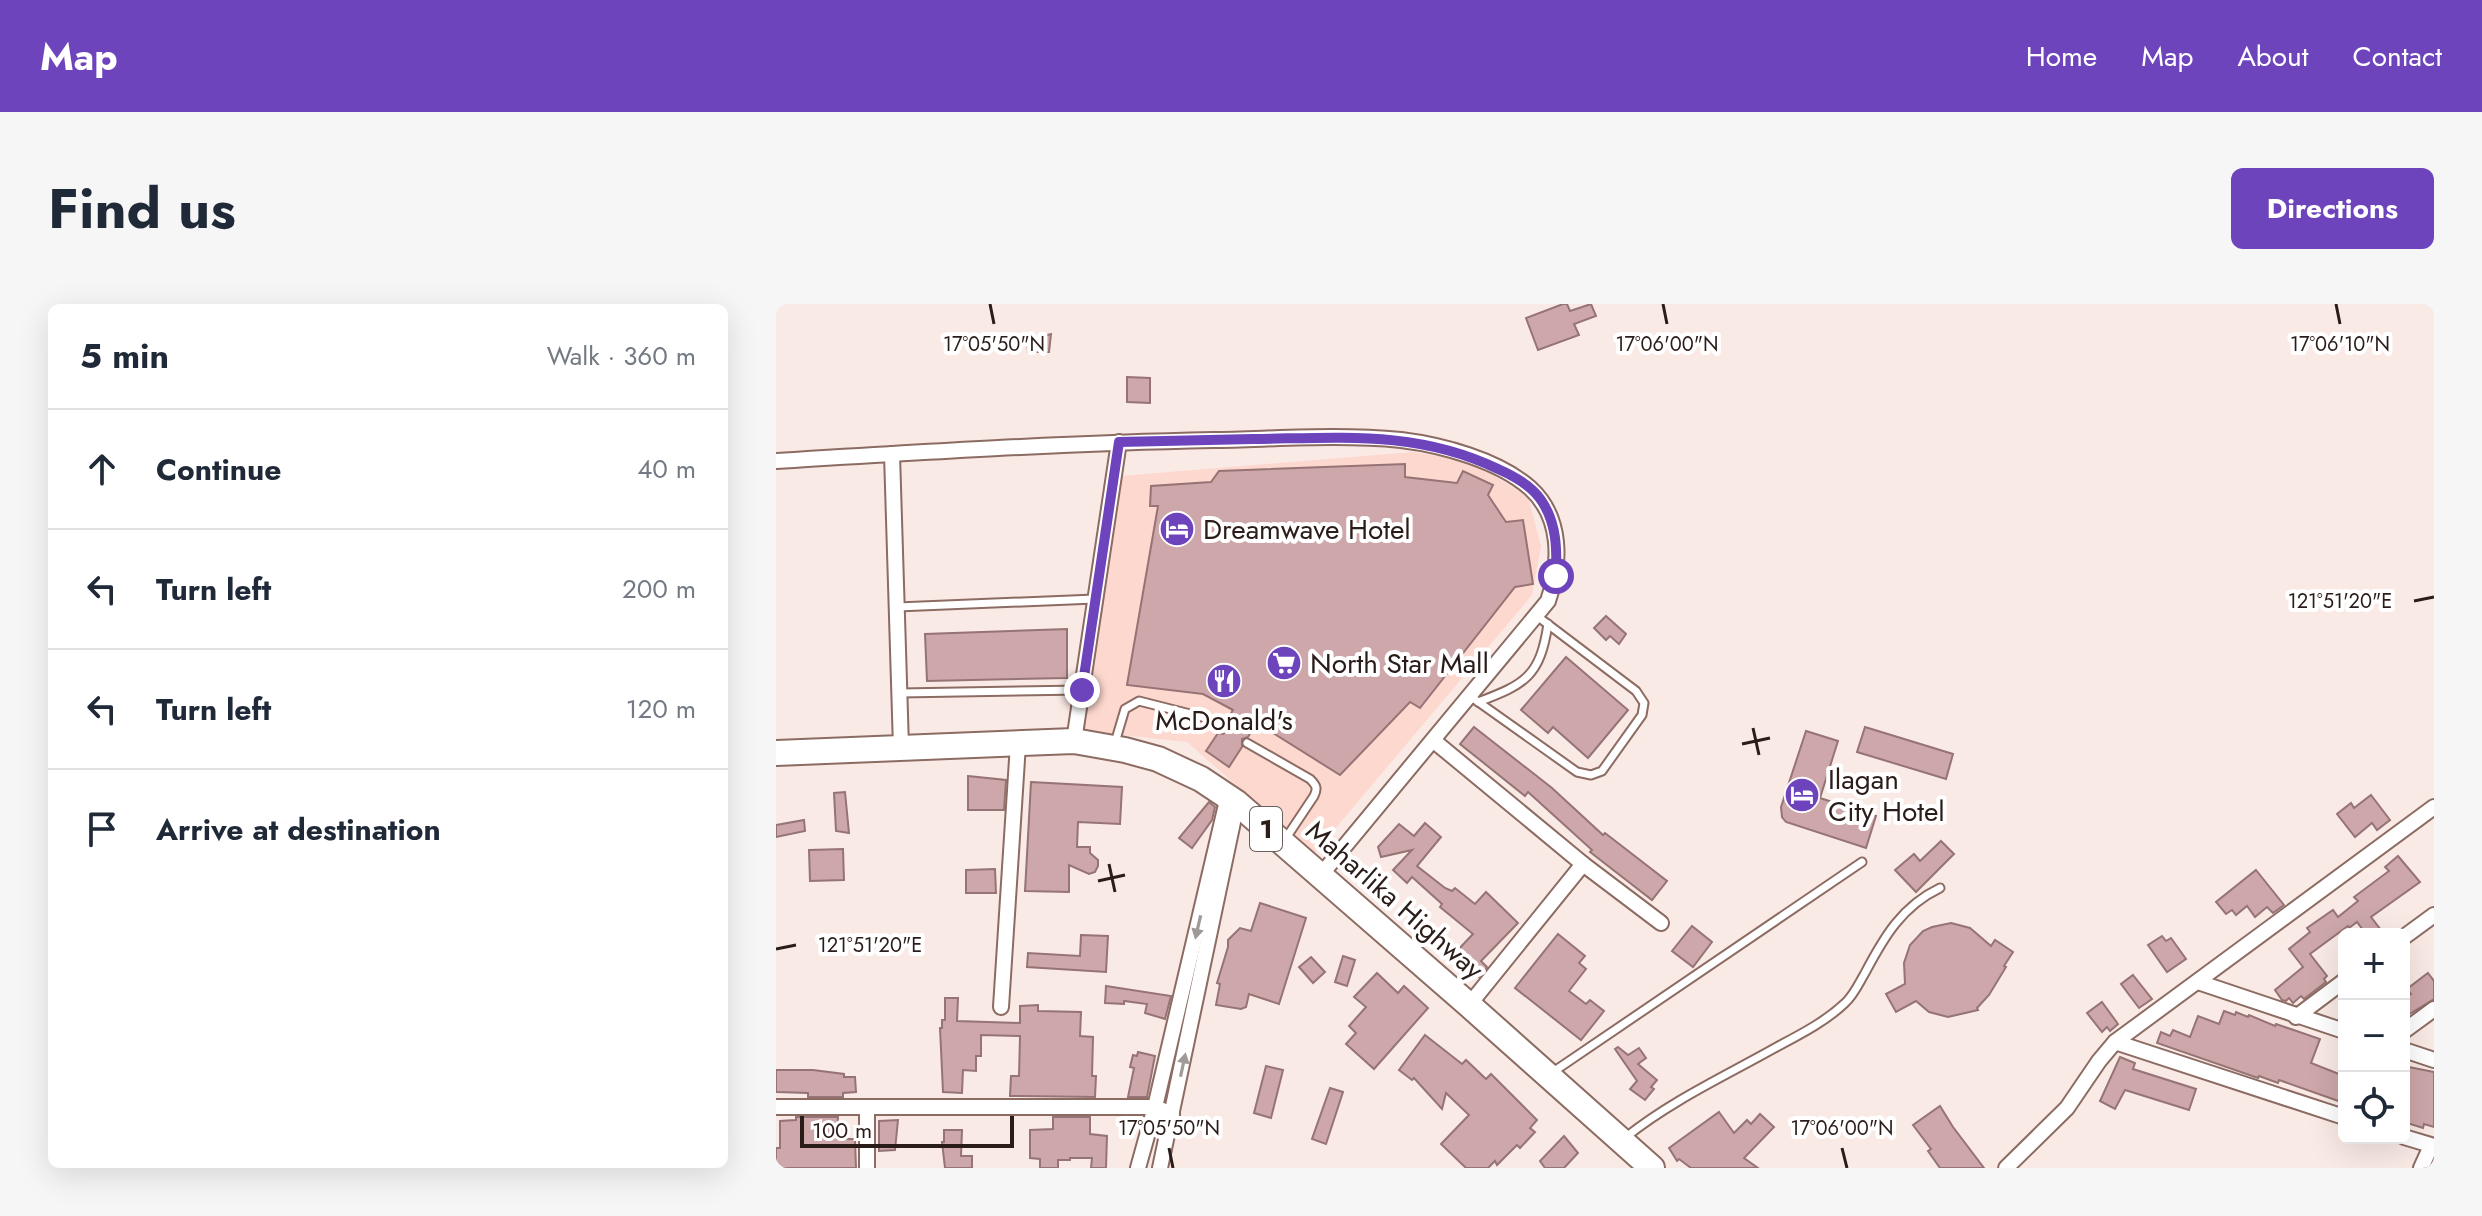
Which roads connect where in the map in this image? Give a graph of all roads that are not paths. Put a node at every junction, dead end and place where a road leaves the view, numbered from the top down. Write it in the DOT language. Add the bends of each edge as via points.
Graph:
graph roads {
  1 [pos="1119,442"];
  2 [pos="892,454"];
  3 [pos="776,461"];
  4 [pos="1096,599"];
  5 [pos="897,607"];
  6 [pos="1543,620"];
  7 [pos="1082,690"];
  8 [pos="900,693"];
  9 [pos="1474,699"];
  10 [pos="1221,728"];
  11 [pos="1074,741"];
  12 [pos="1434,741"];
  13 [pos="1247,743"];
  14 [pos="1018,744"];
  15 [pos="901,747"];
  16 [pos="1114,747"];
  17 [pos="776,753"];
  18 [pos="1233,800"];
  19 [pos="2434,807"];
  20 [pos="1283,843"];
  21 [pos="1862,862"];
  22 [pos="1583,864"];
  23 [pos="1320,876"];
  24 [pos="1940,888"];
  25 [pos="2434,915"];
  26 [pos="1661,923"];
  27 [pos="2410,933"];
  28 [pos="2198,982"];
  29 [pos="2338,986"];
  30 [pos="1469,1005"];
  31 [pos="1001,1007"];
  32 [pos="2434,1009"];
  33 [pos="2296,1017"];
  34 [pos="2410,1027"];
  35 [pos="2338,1029"];
  36 [pos="2115,1042"];
  37 [pos="2410,1052"];
  38 [pos="2434,1060"];
  39 [pos="1549,1075"];
  40 [pos="776,1107"];
  41 [pos="1155,1107"];
  42 [pos="867,1108"];
  43 [pos="1172,1114"];
  44 [pos="2338,1115"];
  45 [pos="2410,1139"];
  46 [pos="1622,1141"];
  47 [pos="2433,1146"];
  48 [pos="2424,1166"];
  49 [pos="867,1168"];
  50 [pos="1138,1168"];
  51 [pos="1160,1168"];
  52 [pos="1652,1168"];
  53 [pos="2006,1168"];
  1 -- 2 [label="street"];
  1 -- 4 [label="street"];
  1 -- 6 [label="street" via="1402,440 1472,456 1529,487 1550,516 1556,534 1556,576"];
  2 -- 3 [label="street"];
  2 -- 5 [label="street"];
  4 -- 5 [label="lane"];
  4 -- 7 [label="street"];
  5 -- 8 [label="street"];
  6 -- 9 [label="street"];
  6 -- 9 [label="lane" via="1544,651 1537,667 1521,683"];
  6 -- 9 [label="lane" via="1636,691 1644,703 1642,715 1602,771 1577,772"];
  7 -- 8 [label="lane"];
  7 -- 11 [label="street"];
  8 -- 15 [label="street"];
  9 -- 12 [label="street"];
  10 -- 16 [label="lane" via="1206,718 1139,701 1125,709"];
  11 -- 14 [label="highway, Maharlika Highway / 1"];
  11 -- 16 [label="highway, Maharlika Highway / 1"];
  12 -- 22 [label="street"];
  12 -- 23 [label="street"];
  13 -- 20 [label="lane" via="1316,785"];
  14 -- 15 [label="highway, Maharlika Highway / 1"];
  14 -- 31 [label="street"];
  15 -- 17 [label="highway, Maharlika Highway / 1"];
  16 -- 18 [label="highway, Maharlika Highway / 1" via="1158,759"];
  18 -- 20 [label="highway, Maharlika Highway / 1"];
  18 -- 41 [label="street, one-way"];
  43 -- 18 [label="street, one-way"];
  19 -- 28 [label="street"];
  20 -- 23 [label="highway, Maharlika Highway / 1"];
  21 -- 39 [label="lane"];
  22 -- 26 [label="street"];
  22 -- 30 [label="street"];
  23 -- 30 [label="highway, Maharlika Highway / 1"];
  24 -- 46 [label="lane" via="1905,911 1845,1003 1816,1025 1681,1099"];
  25 -- 27 [label="street"];
  28 -- 33 [label="street"];
  28 -- 36 [label="street"];
  29 -- 33 [label="street"];
  30 -- 39 [label="highway, Maharlika Highway / 1"];
  32 -- 34 [label="street"];
  33 -- 35 [label="street"];
  36 -- 44 [label="street"];
  36 -- 53 [label="street" via="2067,1108"];
  37 -- 38 [label="street"];
  39 -- 46 [label="highway, Maharlika Highway / 1"];
  40 -- 42 [label="street"];
  41 -- 42 [label="street"];
  41 -- 43 [label="street"];
  41 -- 50 [label="street"];
  42 -- 49 [label="street"];
  43 -- 51 [label="street"];
  45 -- 47 [label="street"];
  46 -- 52 [label="highway, Maharlika Highway / 1"];
  47 -- 48 [label="street"];
}
